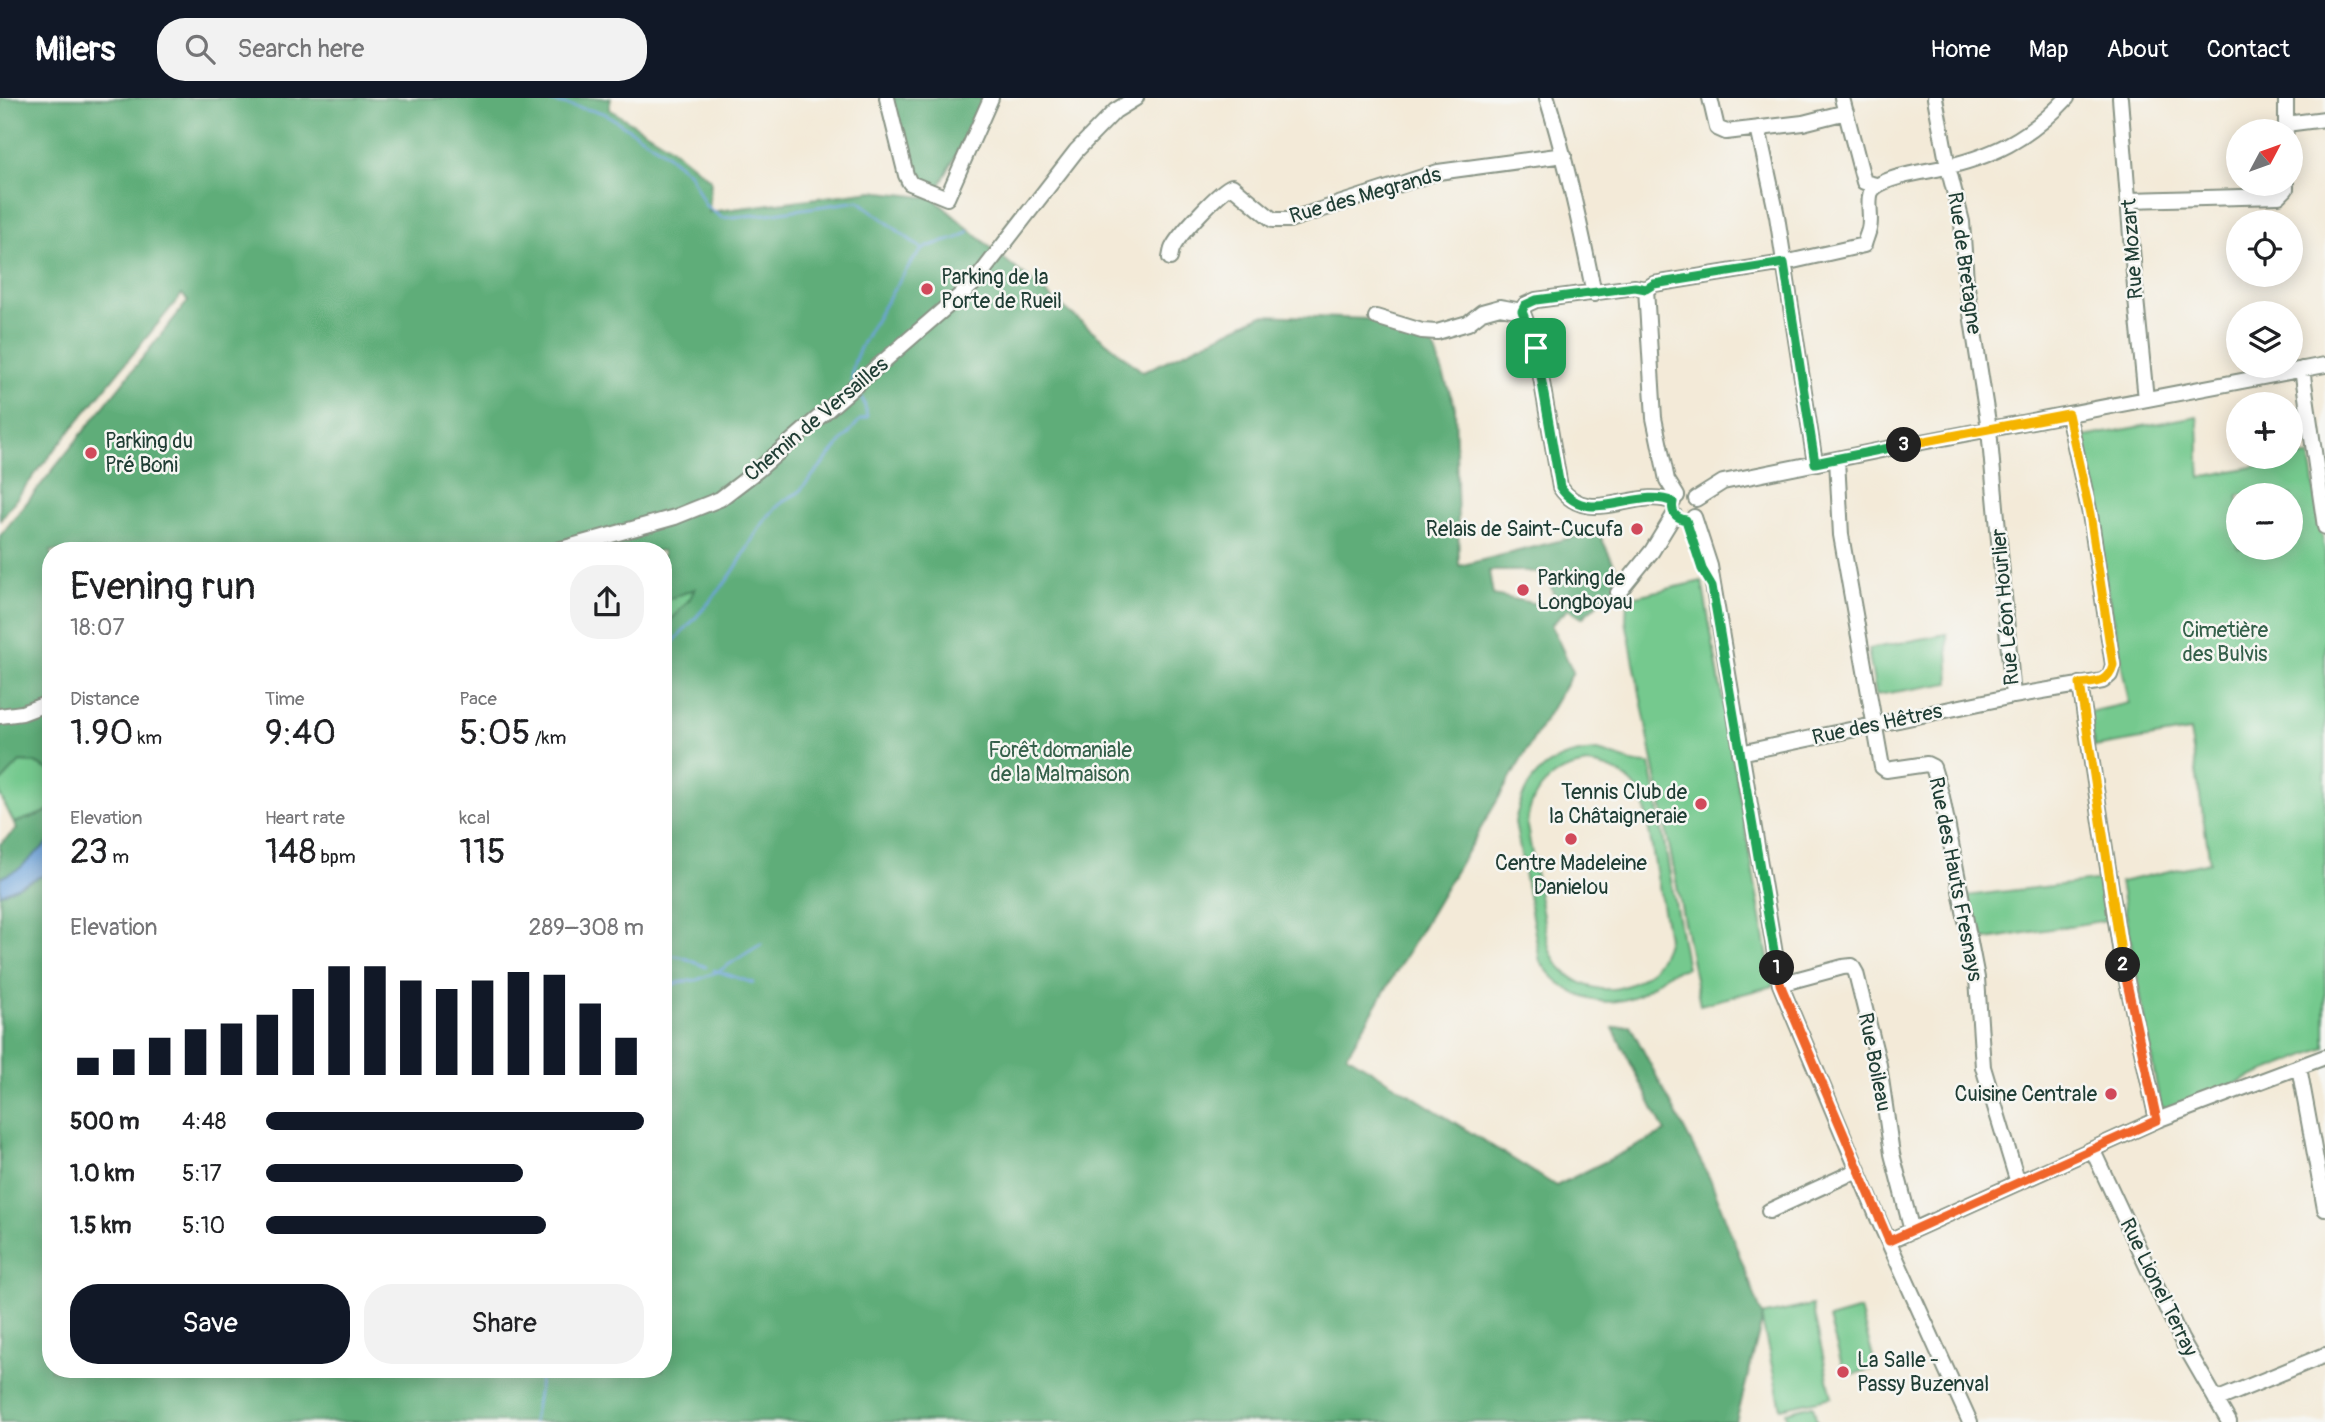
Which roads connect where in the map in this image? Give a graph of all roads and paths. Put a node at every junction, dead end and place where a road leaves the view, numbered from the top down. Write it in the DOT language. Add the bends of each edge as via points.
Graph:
graph roads {
  1 [pos="887,98"];
  2 [pos="991,98"];
  3 [pos="1135,98"];
  4 [pos="1547,98"];
  5 [pos="1710,98"];
  6 [pos="1936,98"];
  7 [pos="2067,98"];
  8 [pos="2120,98"];
  9 [pos="2286,98"];
  10 [pos="1844,105"];
  11 [pos="2286,119"];
  12 [pos="2325,119"];
  13 [pos="2303,124"];
  14 [pos="1758,128"];
  15 [pos="1564,155"];
  16 [pos="1948,167"];
  17 [pos="1876,185"];
  18 [pos="2279,196"];
  19 [pos="2129,200"];
  20 [pos="1170,258"];
  21 [pos="1784,263"];
  22 [pos="1646,289"];
  23 [pos="1594,294"];
  24 [pos="1522,311"];
  25 [pos="1376,317"];
  26 [pos="2325,365"];
  27 [pos="2303,369"];
  28 [pos="2303,376"];
  29 [pos="2255,378"];
  30 [pos="2146,399"];
  31 [pos="2068,414"];
  32 [pos="1989,429"];
  33 [pos="1837,459"];
  34 [pos="1815,463"];
  35 [pos="1681,510"];
  36 [pos="2325,527"];
  37 [pos="586,542"];
  38 [pos="1618,593"];
  39 [pos="2080,684"];
  40 [pos="2013,696"];
  41 [pos="42,705"];
  42 [pos="0,716"];
  43 [pos="1874,724"];
  44 [pos="1740,753"];
  45 [pos="1780,984"];
  46 [pos="2325,1057"];
  47 [pos="2299,1067"];
  48 [pos="2157,1120"];
  49 [pos="2093,1151"];
  50 [pos="1858,1170"];
  51 [pos="2018,1183"];
  52 [pos="2325,1208"];
  53 [pos="1769,1211"];
  54 [pos="1912,1231"];
  55 [pos="1889,1241"];
  56 [pos="2325,1355"];
  57 [pos="2216,1400"];
  58 [pos="1970,1422"];
  59 [pos="2229,1422"];
  1 -- 2 [label="street" via="910,183 947,198"];
  3 -- 37 [label="street, Chemin de Versailles" via="1115,111 1076,151 973,284 792,442 720,499"];
  4 -- 15 [label="street"];
  5 -- 14 [label="street" via="1717,128 1726,132"];
  6 -- 16 [label="street, Rue de Bretagne"];
  7 -- 16 [label="street" via="2000,151"];
  8 -- 19 [label="street, Rue Mozart"];
  9 -- 11 [label="street"];
  10 -- 14 [label="street" via="1803,122"];
  10 -- 17 [label="street" via="1864,182"];
  12 -- 13 [label="street"];
  14 -- 21 [label="street"];
  15 -- 20 [label="street, Rue des Megrands" via="1438,172 1289,220 1273,220 1232,186 1224,188 1173,246"];
  15 -- 23 [label="street"];
  16 -- 17 [label="street"];
  16 -- 32 [label="street, Rue de Bretagne" via="1962,222 1966,281"];
  17 -- 21 [label="street" via="1871,192 1864,244"];
  18 -- 19 [label="street"];
  19 -- 30 [label="street, Rue Mozart"];
  21 -- 22 [label="street"];
  21 -- 34 [label="street"];
  22 -- 23 [label="street"];
  22 -- 35 [label="street" via="1654,418 1667,481"];
  23 -- 24 [label="street" via="1536,300"];
  24 -- 25 [label="street" via="1500,307 1437,332"];
  24 -- 35 [label="street" via="1536,348 1565,495 1580,504 1597,506 1662,497"];
  26 -- 27 [label="street"];
  28 -- 36 [label="street"];
  29 -- 30 [label="street"];
  30 -- 31 [label="street"];
  31 -- 32 [label="street"];
  31 -- 39 [label="street, Rue Léon Hourlier" via="2090,514 2113,665 2103,681"];
  32 -- 33 [label="street"];
  32 -- 40 [label="street, Rue Léon Hourlier"];
  33 -- 34 [label="street"];
  33 -- 43 [label="street, Rue des Hauts Fresnays" via="1841,535"];
  34 -- 35 [label="street" via="1723,482 1696,499 1683,494"];
  35 -- 38 [label="street"];
  35 -- 44 [label="street" via="1710,566"];
  39 -- 40 [label="street, Rue Léon Hourlier"];
  39 -- 48 [label="street" via="2121,954"];
  40 -- 43 [label="street, Rue des Hêtres"];
  41 -- 42 [label="street"];
  43 -- 44 [label="street, Rue des Hêtres"];
  43 -- 51 [label="street, Rue des Hauts Fresnays" via="1886,770 1933,767 1977,978 1983,1067"];
  44 -- 45 [label="street"];
  45 -- 50 [label="street"];
  45 -- 54 [label="street, Rue Boileau" via="1843,967 1852,967 1856,973"];
  46 -- 47 [label="street"];
  47 -- 48 [label="street"];
  47 -- 52 [label="street"];
  48 -- 49 [label="street"];
  49 -- 51 [label="street"];
  49 -- 57 [label="street, Rue Lionel Terray" via="2181,1339"];
  50 -- 53 [label="street"];
  50 -- 55 [label="street"];
  51 -- 54 [label="street"];
  54 -- 55 [label="street"];
  55 -- 58 [label="street"];
  56 -- 57 [label="street"];
  57 -- 59 [label="street, Rue Lionel Terray"];
}
